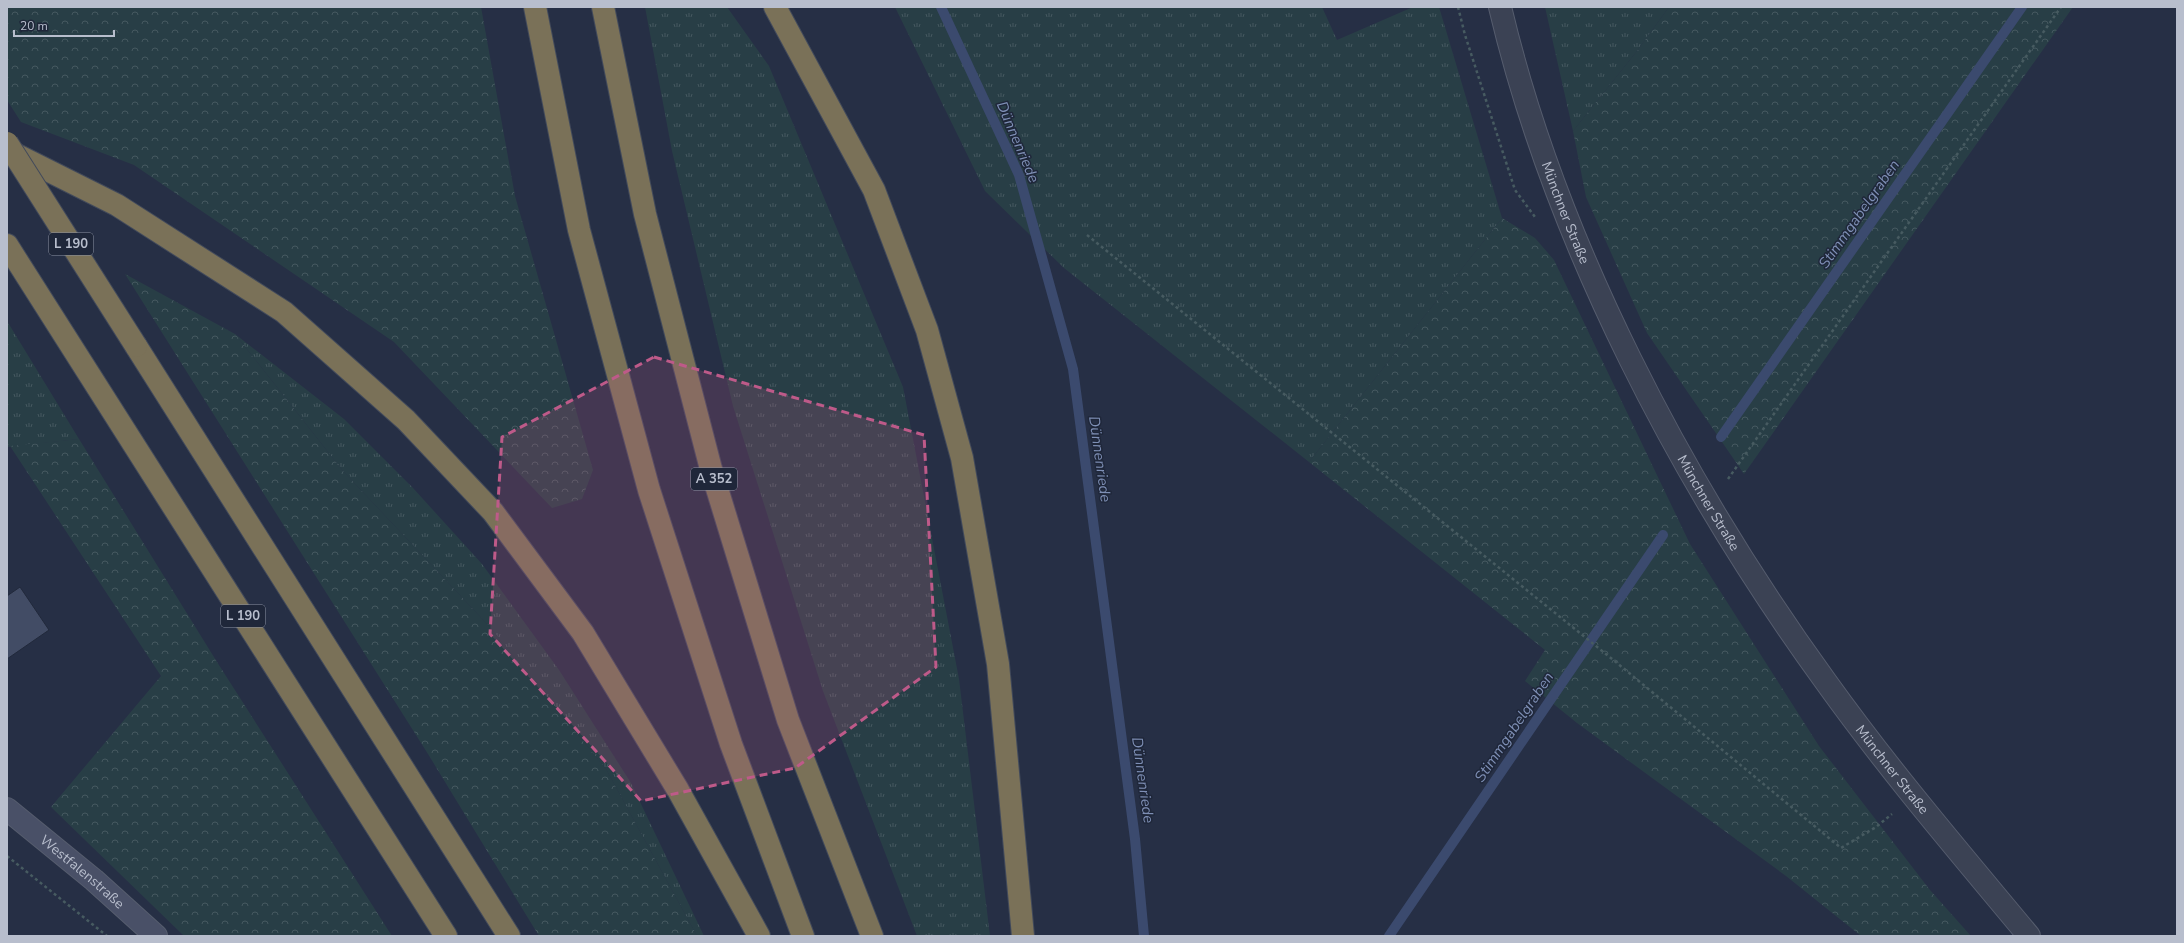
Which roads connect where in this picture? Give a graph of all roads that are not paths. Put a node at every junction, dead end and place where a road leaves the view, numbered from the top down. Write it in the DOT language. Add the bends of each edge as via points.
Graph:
graph roads {
  1 [pos="535,7"];
  2 [pos="603,7"];
  3 [pos="775,7"];
  4 [pos="1500,7"];
  5 [pos="7,143"];
  6 [pos="7,150"];
  7 [pos="7,245"];
  8 [pos="7,809"];
  9 [pos="156,936"];
  10 [pos="446,936"];
  11 [pos="509,936"];
  12 [pos="759,936"];
  13 [pos="803,936"];
  14 [pos="872,936"];
  15 [pos="1023,936"];
  16 [pos="2029,936"];
  1 -- 13 [label="highway" via="579,230 649,490 731,744"];
  2 -- 14 [label="highway, A 352" via="645,214 711,469 788,720"];
  3 -- 15 [label="highway" via="874,190 927,330 958,443 998,664"];
  4 -- 16 [label="street, Münchner Straße" via="1512,61 1538,141 1575,237 1628,353 1706,499 1754,578 1825,682 1915,798"];
  5 -- 11 [label="highway, L 190, bridge"];
  6 -- 12 [label="highway" via="117,205 284,312 406,420 493,512 583,633 678,790"];
  7 -- 10 [label="highway, L 190"];
  8 -- 9 [label="street, Westfalenstraße" via="94,880"];
}
